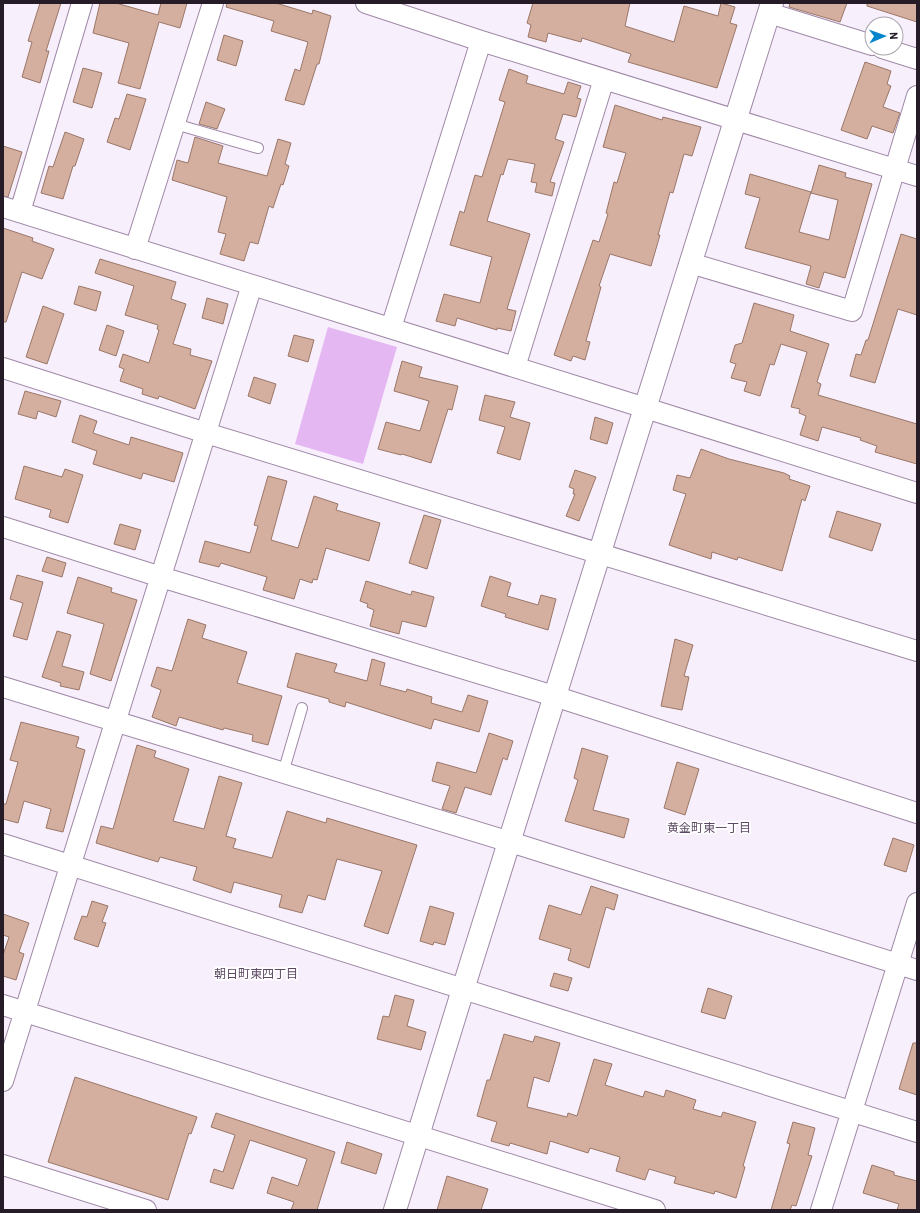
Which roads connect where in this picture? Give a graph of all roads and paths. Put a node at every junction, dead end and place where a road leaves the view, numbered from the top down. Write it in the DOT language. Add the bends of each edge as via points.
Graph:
graph roads {
  1 [pos="82,3"];
  2 [pos="213,3"];
  3 [pos="366,3"];
  4 [pos="770,8"];
  5 [pos="481,41"];
  6 [pos="864,42"];
  7 [pos="904,55"];
  8 [pos="917,59"];
  9 [pos="604,79"];
  10 [pos="917,96"];
  11 [pos="736,120"];
  12 [pos="175,124"];
  13 [pos="258,148"];
  14 [pos="894,168"];
  15 [pos="917,176"];
  16 [pos="12,210"];
  17 [pos="135,249"];
  18 [pos="690,263"];
  19 [pos="252,285"];
  20 [pos="391,328"];
  21 [pos="516,367"];
  22 [pos="3,368"];
  23 [pos="645,408"];
  24 [pos="206,433"];
  25 [pos="917,493"];
  26 [pos="3,527"];
  27 [pos="600,553"];
  28 [pos="161,577"];
  29 [pos="917,651"];
  30 [pos="3,687"];
  31 [pos="554,696"];
  32 [pos="302,708"];
  33 [pos="116,722"];
  34 [pos="283,773"];
  35 [pos="917,813"];
  36 [pos="509,842"];
  37 [pos="3,844"];
  38 [pos="71,865"];
  39 [pos="917,903"];
  40 [pos="898,964"];
  41 [pos="917,970"];
  42 [pos="463,988"];
  43 [pos="3,1005"];
  44 [pos="25,1012"];
  45 [pos="3,1081"];
  46 [pos="852,1112"];
  47 [pos="917,1132"];
  48 [pos="419,1136"];
  49 [pos="3,1165"];
  50 [pos="629,1206"];
  51 [pos="146,1210"];
  52 [pos="395,1210"];
  53 [pos="655,1210"];
  54 [pos="822,1210"];
  1 -- 16 [label="street"];
  2 -- 12 [label="street"];
  3 -- 5 [label="street"];
  4 -- 6 [label="street"];
  4 -- 11 [label="street"];
  5 -- 9 [label="street"];
  5 -- 20 [label="street"];
  7 -- 8 [label="street"];
  9 -- 11 [label="street"];
  9 -- 21 [label="street"];
  10 -- 14 [label="street"];
  11 -- 14 [label="street"];
  11 -- 18 [label="street"];
  12 -- 13 [label="lane"];
  12 -- 17 [label="street"];
  14 -- 15 [label="street"];
  14 -- 18 [label="street" via="852,310"];
  16 -- 17 [label="street"];
  17 -- 19 [label="street"];
  18 -- 23 [label="street"];
  19 -- 20 [label="street"];
  19 -- 24 [label="street"];
  20 -- 21 [label="street"];
  21 -- 23 [label="street"];
  22 -- 24 [label="street"];
  23 -- 25 [label="street"];
  23 -- 27 [label="street"];
  24 -- 27 [label="street"];
  24 -- 28 [label="street"];
  26 -- 28 [label="street"];
  27 -- 29 [label="street"];
  27 -- 31 [label="street"];
  28 -- 31 [label="street"];
  28 -- 33 [label="street"];
  30 -- 33 [label="street"];
  31 -- 35 [label="street"];
  31 -- 36 [label="street"];
  32 -- 34 [label="lane"];
  33 -- 34 [label="street"];
  33 -- 38 [label="street"];
  34 -- 36 [label="street"];
  36 -- 40 [label="street"];
  36 -- 42 [label="street"];
  37 -- 38 [label="street"];
  38 -- 42 [label="street"];
  38 -- 44 [label="street"];
  39 -- 40 [label="street"];
  40 -- 41 [label="street"];
  40 -- 46 [label="street"];
  42 -- 46 [label="street"];
  42 -- 48 [label="street"];
  43 -- 44 [label="street"];
  44 -- 45 [label="street"];
  44 -- 48 [label="street"];
  46 -- 47 [label="street"];
  46 -- 54 [label="street"];
  48 -- 50 [label="street"];
  48 -- 52 [label="street"];
  49 -- 51 [label="street"];
  50 -- 53 [label="street"];
}
